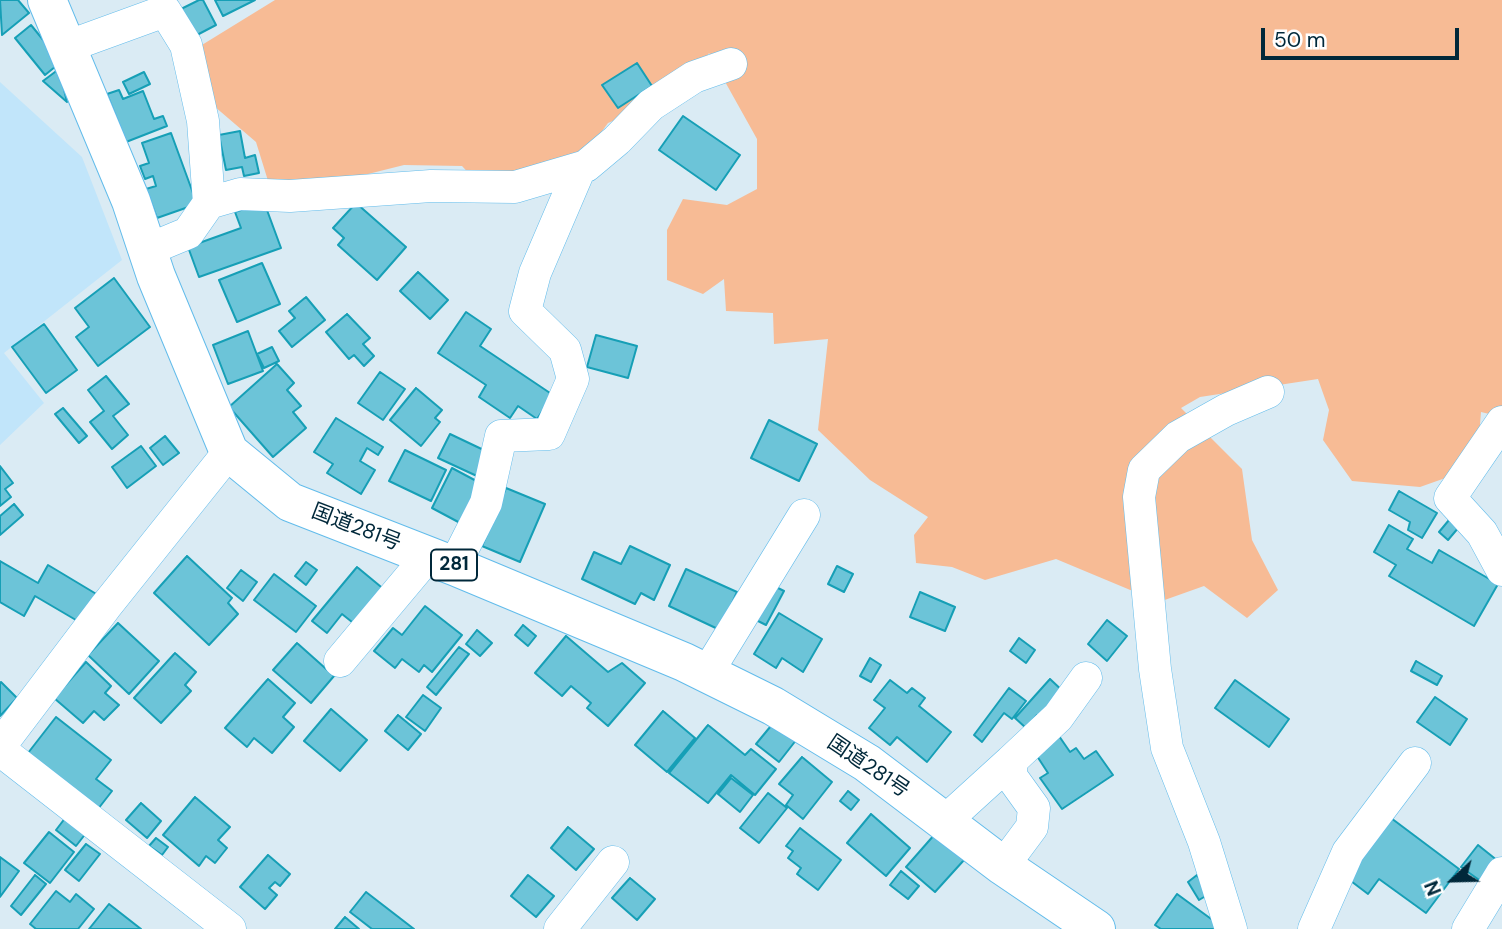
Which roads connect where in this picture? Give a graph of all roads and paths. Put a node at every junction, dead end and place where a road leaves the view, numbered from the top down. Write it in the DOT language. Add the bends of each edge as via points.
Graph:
graph roads {
  1 [pos="47,0"];
  2 [pos="164,5"];
  3 [pos="66,47"];
  4 [pos="731,64"];
  5 [pos="580,168"];
  6 [pos="209,203"];
  7 [pos="148,250"];
  8 [pos="1268,392"];
  9 [pos="1502,422"];
  10 [pos="229,452"];
  11 [pos="804,515"];
  12 [pos="441,561"];
  13 [pos="1502,570"];
  14 [pos="340,661"];
  15 [pos="707,673"];
  16 [pos="1086,678"];
  17 [pos="0,748"];
  18 [pos="1011,761"];
  19 [pos="1415,763"];
  20 [pos="943,822"];
  21 [pos="612,862"];
  22 [pos="1003,866"];
  23 [pos="1502,873"];
  24 [pos="230,929"];
  25 [pos="560,929"];
  26 [pos="1096,929"];
  27 [pos="1231,929"];
  28 [pos="1314,929"];
  29 [pos="1468,929"];
  1 -- 3 [label="highway, 国道281号 / 281"];
  2 -- 3 [label="street"];
  2 -- 6 [label="street" via="186,45 203,121"];
  3 -- 7 [label="highway, 国道281号 / 281"];
  4 -- 5 [label="street" via="694,77 651,105 617,140"];
  5 -- 6 [label="street" via="515,187 240,194"];
  5 -- 12 [label="street" via="535,273 525,311 565,350 573,379 549,433 501,436 486,503"];
  6 -- 7 [label="street" via="188,233"];
  7 -- 10 [label="highway, 国道281号 / 281"];
  8 -- 27 [label="street" via="1178,437 1143,470 1139,497 1167,748 1204,842"];
  9 -- 13 [label="street" via="1450,498 1482,533"];
  10 -- 12 [label="highway, 国道281号 / 281" via="290,502"];
  10 -- 17 [label="street"];
  11 -- 15 [label="street"];
  12 -- 14 [label="street"];
  12 -- 15 [label="highway, 国道281号 / 281"];
  15 -- 20 [label="highway, 国道281号 / 281" via="773,706 867,763"];
  16 -- 18 [label="street" via="1058,717"];
  17 -- 24 [label="street"];
  18 -- 20 [label="street"];
  18 -- 22 [label="street" via="1011,776 1034,808 1032,827"];
  19 -- 28 [label="street" via="1348,852"];
  20 -- 22 [label="highway, 国道281号 / 281"];
  21 -- 25 [label="street"];
  22 -- 26 [label="highway, 国道281号 / 281"];
  23 -- 29 [label="street"];
}
